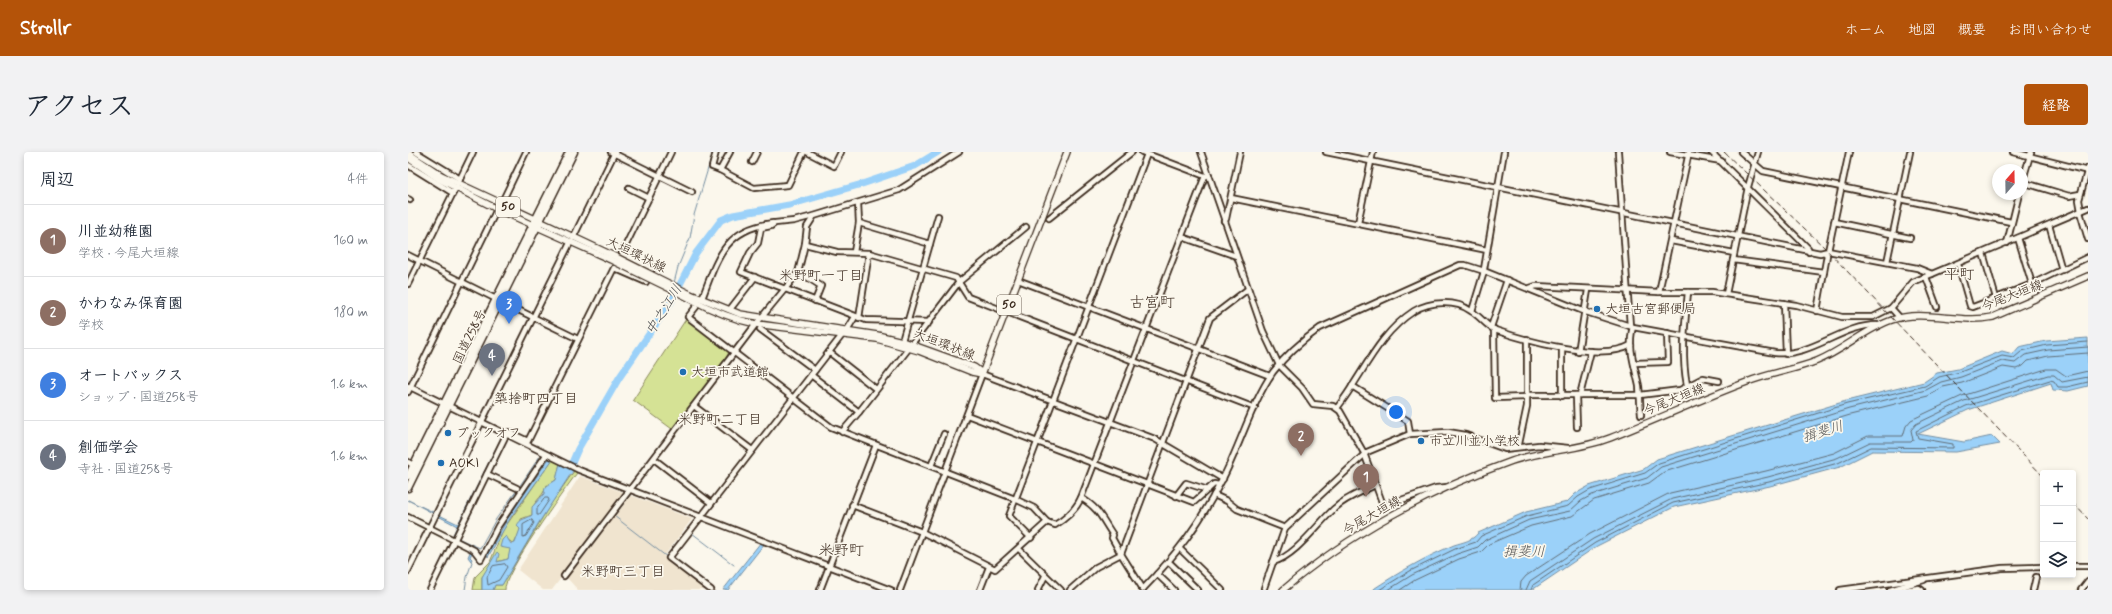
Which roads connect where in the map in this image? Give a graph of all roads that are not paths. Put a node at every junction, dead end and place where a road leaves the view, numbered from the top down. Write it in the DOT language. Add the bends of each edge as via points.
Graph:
graph roads {
  1 [pos="408,152"];
  2 [pos="416,152"];
  3 [pos="473,152"];
  4 [pos="526,152"];
  5 [pos="569,152"];
  6 [pos="574,152"];
  7 [pos="671,152"];
  8 [pos="716,152"];
  9 [pos="730,152"];
  10 [pos="757,152"];
  11 [pos="804,152"];
  12 [pos="807,152"];
  13 [pos="841,152"];
  14 [pos="959,152"];
  15 [pos="1067,152"];
  16 [pos="1132,152"];
  17 [pos="1142,152"];
  18 [pos="1201,152"];
  19 [pos="1240,152"];
  20 [pos="1326,152"];
  21 [pos="1373,152"];
  22 [pos="1504,152"];
  23 [pos="1618,152"];
  24 [pos="1670,152"];
  25 [pos="1711,152"];
  26 [pos="1741,152"];
  27 [pos="1758,152"];
  28 [pos="1849,152"];
  29 [pos="1910,152"];
  30 [pos="2013,152"];
  31 [pos="613,153"];
  32 [pos="1148,154"];
  33 [pos="1688,154"];
  34 [pos="2030,154"];
  35 [pos="408,158"];
  36 [pos="1372,161"];
  37 [pos="1721,161"];
  38 [pos="752,162"];
  39 [pos="2027,164"];
  40 [pos="408,165"];
  41 [pos="1756,165"];
  42 [pos="720,170"];
  43 [pos="2088,170"];
  44 [pos="659,176"];
  45 [pos="1207,176"];
  46 [pos="2028,184"];
  47 [pos="456,186"];
  48 [pos="1748,187"];
  49 [pos="1842,187"];
  50 [pos="629,188"];
  51 [pos="1498,188"];
  52 [pos="692,192"];
  53 [pos="2080,194"];
  54 [pos="649,198"];
  55 [pos="1231,198"];
  56 [pos="1900,199"];
  57 [pos="2017,200"];
  58 [pos="858,203"];
  59 [pos="499,207"];
  60 [pos="2088,208"];
  61 [pos="2080,211"];
  62 [pos="1623,213"];
  63 [pos="814,216"];
  64 [pos="938,216"];
  65 [pos="1050,218"];
  66 [pos="1224,221"];
  67 [pos="1834,222"];
  68 [pos="2011,222"];
  69 [pos="775,223"];
  70 [pos="860,223"];
  71 [pos="1358,223"];
  72 [pos="536,224"];
  73 [pos="1674,224"];
  74 [pos="2049,225"];
  75 [pos="1026,227"];
  76 [pos="1893,234"];
  77 [pos="1182,237"];
  78 [pos="1737,237"];
  79 [pos="1910,238"];
  80 [pos="2018,238"];
  81 [pos="572,240"];
  82 [pos="2088,240"];
  83 [pos="1671,241"];
  84 [pos="2007,243"];
  85 [pos="805,244"];
  86 [pos="930,244"];
  87 [pos="1487,250"];
  88 [pos="854,252"];
  89 [pos="1809,252"];
  90 [pos="1827,252"];
  91 [pos="869,253"];
  92 [pos="1734,253"];
  93 [pos="1983,253"];
  94 [pos="408,255"];
  95 [pos="1236,256"];
  96 [pos="2088,257"];
  97 [pos="1733,260"];
  98 [pos="420,261"];
  99 [pos="1887,262"];
  100 [pos="1958,264"];
  101 [pos="923,268"];
  102 [pos="2062,270"];
  103 [pos="1484,271"];
  104 [pos="799,272"];
  105 [pos="1824,272"];
  106 [pos="1932,274"];
  107 [pos="2088,276"];
  108 [pos="1926,277"];
  109 [pos="755,278"];
  110 [pos="1018,280"];
  111 [pos="1507,280"];
  112 [pos="462,282"];
  113 [pos="408,284"];
  114 [pos="960,284"];
  115 [pos="2032,284"];
  116 [pos="1529,288"];
  117 [pos="1248,289"];
  118 [pos="785,290"];
  119 [pos="1588,290"];
  120 [pos="1627,291"];
  121 [pos="1659,292"];
  122 [pos="1688,292"];
  123 [pos="1726,294"];
  124 [pos="690,296"];
  125 [pos="704,296"];
  126 [pos="1996,298"];
  127 [pos="498,300"];
  128 [pos="814,301"];
  129 [pos="1784,303"];
  130 [pos="1089,307"];
  131 [pos="696,308"];
  132 [pos="731,308"];
  133 [pos="1891,308"];
  134 [pos="1936,308"];
  135 [pos="1472,311"];
  136 [pos="1583,311"];
  137 [pos="1816,311"];
  138 [pos="1006,312"];
  139 [pos="533,317"];
  140 [pos="857,317"];
  141 [pos="761,318"];
  142 [pos="1900,318"];
  143 [pos="908,321"];
  144 [pos="929,322"];
  145 [pos="758,326"];
  146 [pos="1631,326"];
  147 [pos="1879,326"];
  148 [pos="1492,328"];
  149 [pos="1146,330"];
  150 [pos="845,332"];
  151 [pos="1667,333"];
  152 [pos="1684,337"];
  153 [pos="1077,339"];
  154 [pos="1526,339"];
  155 [pos="578,340"];
  156 [pos="902,341"];
  157 [pos="912,345"];
  158 [pos="1631,345"];
  159 [pos="1562,348"];
  160 [pos="1198,349"];
  161 [pos="1591,351"];
  162 [pos="735,352"];
  163 [pos="829,352"];
  164 [pos="1578,352"];
  165 [pos="1786,354"];
  166 [pos="1134,361"];
  167 [pos="1634,363"];
  168 [pos="1279,365"];
  169 [pos="814,370"];
  170 [pos="982,374"];
  171 [pos="811,375"];
  172 [pos="1270,376"];
  173 [pos="1185,380"];
  174 [pos="1719,381"];
  175 [pos="1687,385"];
  176 [pos="1352,386"];
  177 [pos="409,388"];
  178 [pos="876,389"];
  179 [pos="1578,395"];
  180 [pos="1640,395"];
  181 [pos="1528,396"];
  182 [pos="1562,396"];
  183 [pos="793,397"];
  184 [pos="1053,401"];
  185 [pos="446,405"];
  186 [pos="694,406"];
  187 [pos="1255,408"];
  188 [pos="1337,408"];
  189 [pos="859,412"];
  190 [pos="967,415"];
  191 [pos="1641,415"];
  192 [pos="481,423"];
  193 [pos="1110,423"];
  194 [pos="1577,427"];
  195 [pos="843,432"];
  196 [pos="944,434"];
  197 [pos="1410,434"];
  198 [pos="506,435"];
  199 [pos="1037,443"];
  200 [pos="1163,443"];
  201 [pos="876,445"];
  202 [pos="1568,448"];
  203 [pos="1505,449"];
  204 [pos="752,450"];
  205 [pos="1364,453"];
  206 [pos="547,455"];
  207 [pos="654,459"];
  208 [pos="411,464"];
  209 [pos="1094,465"];
  210 [pos="931,466"];
  211 [pos="946,472"];
  212 [pos="487,474"];
  213 [pos="408,476"];
  214 [pos="1223,479"];
  215 [pos="1147,485"];
  216 [pos="1219,485"];
  217 [pos="1375,485"];
  218 [pos="1449,487"];
  219 [pos="408,488"];
  220 [pos="517,488"];
  221 [pos="630,490"];
  222 [pos="1208,490"];
  223 [pos="1214,495"];
  224 [pos="1176,496"];
  225 [pos="1081,498"];
  226 [pos="1016,499"];
  227 [pos="711,503"];
  228 [pos="852,505"];
  229 [pos="700,517"];
  230 [pos="408,518"];
  231 [pos="1047,522"];
  232 [pos="429,528"];
  233 [pos="1285,528"];
  234 [pos="922,532"];
  235 [pos="455,538"];
  236 [pos="1031,538"];
  237 [pos="1019,549"];
  238 [pos="1180,549"];
  239 [pos="1121,554"];
  240 [pos="1168,562"];
  241 [pos="1273,562"];
  242 [pos="829,566"];
  243 [pos="2076,566"];
  244 [pos="2088,566"];
  245 [pos="989,567"];
  246 [pos="2040,567"];
  247 [pos="408,571"];
  248 [pos="1157,574"];
  249 [pos="564,576"];
  250 [pos="1045,576"];
  251 [pos="1927,578"];
  252 [pos="2037,580"];
  253 [pos="2088,580"];
  254 [pos="1264,588"];
  255 [pos="1854,589"];
  256 [pos="430,590"];
  257 [pos="711,590"];
  258 [pos="820,590"];
  259 [pos="891,590"];
  260 [pos="900,590"];
  261 [pos="980,590"];
  262 [pos="1038,590"];
  263 [pos="1061,590"];
  264 [pos="1070,590"];
  265 [pos="1142,590"];
  266 [pos="1174,590"];
  267 [pos="1198,590"];
  268 [pos="1222,590"];
  269 [pos="1283,590"];
  270 [pos="1840,590"];
  271 [pos="1890,590"];
  272 [pos="1905,590"];
  273 [pos="1922,590"];
  274 [pos="2033,590"];
  275 [pos="2081,590"];
  1 -- 47 [label="main road, 大垣環状線 / 50"];
  2 -- 47 [label="street"];
  3 -- 47 [label="street"];
  4 -- 59 [label="street"];
  5 -- 72 [label="highway, 国道258号"];
  6 -- 72 [label="highway, 国道258号"];
  7 -- 44 [label="street"];
  8 -- 42 [label="street" via="712,167"];
  9 -- 42 [label="street"];
  10 -- 38 [label="street"];
  11 -- 42 [label="street" via="788,185 754,188"];
  12 -- 13 [label="street" via="834,166"];
  14 -- 58 [label="street" via="899,190"];
  15 -- 110 [label="main road, 大垣環状線 / 50"];
  16 -- 65 [label="street"];
  17 -- 32 [label="street"];
  18 -- 45 [label="street"];
  19 -- 55 [label="street"];
  20 -- 36 [label="street"];
  21 -- 36 [label="street"];
  22 -- 51 [label="street"];
  23 -- 62 [label="street"];
  24 -- 33 [label="street"];
  25 -- 37 [label="street"];
  26 -- 41 [label="street"];
  27 -- 41 [label="street"];
  28 -- 49 [label="street"];
  29 -- 56 [label="street"];
  30 -- 34 [label="street"];
  31 -- 44 [label="street"];
  31 -- 81 [label="street"];
  32 -- 45 [label="street"];
  32 -- 130 [label="street"];
  33 -- 37 [label="street"];
  33 -- 73 [label="street"];
  34 -- 39 [label="street"];
  34 -- 43 [label="street"];
  35 -- 47 [label="main road, 大垣環状線 / 50" via="439,179"];
  36 -- 51 [label="street"];
  36 -- 71 [label="street"];
  37 -- 48 [label="street"];
  40 -- 47 [label="street" via="418,173"];
  41 -- 48 [label="street"];
  41 -- 49 [label="street" via="1763,171"];
  43 -- 53 [label="street"];
  44 -- 52 [label="street"];
  44 -- 54 [label="street"];
  45 -- 66 [label="street"];
  45 -- 77 [label="street"];
  46 -- 53 [label="street" via="2069,196"];
  47 -- 59 [label="main road, 大垣環状線 / 50"];
  47 -- 98 [label="street"];
  48 -- 78 [label="street"];
  48 -- 89 [label="street" via="1808,248"];
  49 -- 56 [label="street"];
  49 -- 67 [label="street"];
  50 -- 54 [label="street"];
  51 -- 62 [label="street"];
  51 -- 87 [label="street"];
  53 -- 61 [label="street"];
  54 -- 155 [label="street" via="622,253 652,268 646,282 614,268"];
  55 -- 66 [label="street"];
  55 -- 71 [label="street"];
  56 -- 68 [label="street"];
  56 -- 76 [label="street"];
  57 -- 68 [label="street"];
  58 -- 63 [label="street"];
  58 -- 70 [label="street"];
  59 -- 72 [label="main road, 大垣環状線 / 50"];
  59 -- 112 [label="street"];
  60 -- 61 [label="street"];
  61 -- 74 [label="street"];
  61 -- 82 [label="street"];
  62 -- 73 [label="street"];
  62 -- 120 [label="street"];
  63 -- 69 [label="street"];
  63 -- 85 [label="street" via="807,227"];
  64 -- 86 [label="street"];
  66 -- 95 [label="street"];
  67 -- 76 [label="street"];
  67 -- 90 [label="street"];
  68 -- 84 [label="street"];
  69 -- 109 [label="street" via="760,230 758,243 741,272"];
  69 -- 125 [label="street" via="750,227 731,241 716,261"];
  70 -- 86 [label="street"];
  70 -- 88 [label="street"];
  71 -- 87 [label="street"];
  72 -- 81 [label="main road, 大垣環状線 / 50"];
  72 -- 127 [label="highway, 国道258号"];
  73 -- 78 [label="street"];
  73 -- 83 [label="street"];
  74 -- 80 [label="street"];
  74 -- 102 [label="street"];
  75 -- 114 [label="street"];
  76 -- 79 [label="street"];
  76 -- 99 [label="street"];
  77 -- 95 [label="street"];
  77 -- 149 [label="street"];
  78 -- 89 [label="street"];
  78 -- 92 [label="street"];
  80 -- 84 [label="street"];
  80 -- 115 [label="street"];
  81 -- 124 [label="main road, 大垣環状線 / 50, bridge"];
  81 -- 139 [label="street"];
  83 -- 92 [label="street"];
  83 -- 121 [label="street"];
  84 -- 93 [label="street"];
  85 -- 88 [label="street" via="837,252"];
  85 -- 104 [label="street"];
  86 -- 101 [label="street"];
  87 -- 103 [label="street"];
  88 -- 91 [label="street"];
  89 -- 90 [label="street"];
  90 -- 99 [label="street"];
  90 -- 105 [label="street"];
  91 -- 101 [label="street"];
  91 -- 140 [label="street"];
  92 -- 97 [label="street"];
  93 -- 100 [label="street"];
  93 -- 126 [label="street"];
  94 -- 98 [label="street"];
  95 -- 117 [label="street"];
  96 -- 102 [label="street"];
  97 -- 105 [label="street"];
  97 -- 123 [label="street"];
  98 -- 112 [label="street"];
  98 -- 113 [label="street"];
  99 -- 106 [label="street"];
  100 -- 106 [label="street"];
  100 -- 126 [label="street" via="1970,306"];
  101 -- 114 [label="street" via="956,278"];
  101 -- 143 [label="street"];
  102 -- 115 [label="street"];
  103 -- 111 [label="street"];
  103 -- 135 [label="street"];
  103 -- 168 [label="street" via="1460,265 1339,319 1310,336"];
  104 -- 118 [label="street"];
  104 -- 128 [label="street" via="821,286"];
  105 -- 137 [label="street"];
  106 -- 108 [label="street"];
  107 -- 142 [label="main road, 今尾大垣線" via="2019,307 1986,318"];
  108 -- 133 [label="street" via="1909,285"];
  108 -- 134 [label="street"];
  109 -- 118 [label="street"];
  109 -- 132 [label="street"];
  110 -- 130 [label="street"];
  110 -- 138 [label="main road, 大垣環状線 / 50"];
  111 -- 116 [label="street"];
  111 -- 148 [label="street"];
  112 -- 127 [label="street"];
  112 -- 177 [label="street"];
  114 -- 138 [label="street" via="968,297"];
  114 -- 144 [label="street"];
  115 -- 126 [label="street"];
  116 -- 119 [label="street" via="1536,286"];
  116 -- 136 [label="street"];
  117 -- 160 [label="street" via="1210,318"];
  117 -- 168 [label="street"];
  118 -- 128 [label="street"];
  118 -- 141 [label="street"];
  119 -- 120 [label="street"];
  119 -- 136 [label="street"];
  120 -- 121 [label="street"];
  120 -- 146 [label="street"];
  121 -- 122 [label="street"];
  122 -- 123 [label="street"];
  122 -- 152 [label="street"];
  123 -- 129 [label="street"];
  124 -- 141 [label="main road, 大垣環状線 / 50" via="740,314"];
  124 -- 145 [label="main road, 大垣環状線 / 50" via="710,310"];
  127 -- 139 [label="street"];
  127 -- 185 [label="highway, 国道258号"];
  128 -- 140 [label="street"];
  129 -- 137 [label="street"];
  129 -- 165 [label="street"];
  130 -- 149 [label="street"];
  130 -- 153 [label="street"];
  131 -- 162 [label="street" via="688,317"];
  133 -- 137 [label="street" via="1883,314 1861,318"];
  133 -- 142 [label="street"];
  135 -- 148 [label="street"];
  135 -- 176 [label="street" via="1450,303 1425,306 1414,311 1389,330"];
  136 -- 146 [label="street"];
  136 -- 164 [label="street"];
  138 -- 153 [label="street"];
  138 -- 170 [label="main road, 大垣環状線 / 50"];
  139 -- 155 [label="street"];
  139 -- 192 [label="street"];
  140 -- 143 [label="street" via="866,320"];
  140 -- 150 [label="street"];
  141 -- 145 [label="street"];
  141 -- 150 [label="main road, 大垣環状線 / 50"];
  142 -- 147 [label="main road, 今尾大垣線"];
  143 -- 144 [label="street"];
  143 -- 156 [label="street"];
  144 -- 157 [label="street"];
  145 -- 150 [label="main road, 大垣環状線 / 50"];
  145 -- 162 [label="street"];
  145 -- 169 [label="street"];
  146 -- 151 [label="street"];
  146 -- 158 [label="street"];
  147 -- 165 [label="street" via="1858,328 1821,344"];
  147 -- 202 [label="main road, 今尾大垣線" via="1815,361 1748,381 1608,439"];
  148 -- 154 [label="street"];
  148 -- 181 [label="street" via="1495,398"];
  149 -- 160 [label="street"];
  149 -- 166 [label="street"];
  150 -- 156 [label="main road, 大垣環状線 / 50"];
  150 -- 157 [label="main road, 大垣環状線 / 50"];
  150 -- 163 [label="street"];
  151 -- 152 [label="street"];
  151 -- 167 [label="street" via="1668,362"];
  152 -- 165 [label="street" via="1737,348"];
  152 -- 175 [label="street" via="1683,364"];
  153 -- 166 [label="street"];
  153 -- 184 [label="street"];
  154 -- 159 [label="street"];
  154 -- 181 [label="street"];
  155 -- 198 [label="street" via="528,441 509,432"];
  156 -- 157 [label="main road, 大垣環状線 / 50"];
  157 -- 170 [label="main road, 大垣環状線 / 50"];
  157 -- 178 [label="street"];
  158 -- 161 [label="street" via="1624,349"];
  158 -- 167 [label="street"];
  159 -- 164 [label="street"];
  159 -- 182 [label="street"];
  160 -- 172 [label="street"];
  160 -- 173 [label="street"];
  161 -- 164 [label="street"];
  161 -- 179 [label="street"];
  162 -- 183 [label="street"];
  162 -- 186 [label="street"];
  163 -- 169 [label="street"];
  163 -- 178 [label="street"];
  166 -- 173 [label="street"];
  166 -- 193 [label="street"];
  167 -- 180 [label="street"];
  168 -- 172 [label="street"];
  168 -- 188 [label="street" via="1302,388 1313,404"];
  169 -- 171 [label="street"];
  170 -- 184 [label="street"];
  170 -- 190 [label="street"];
  171 -- 183 [label="street"];
  171 -- 189 [label="street"];
  172 -- 187 [label="street"];
  173 -- 187 [label="street"];
  173 -- 200 [label="street"];
  174 -- 175 [label="street" via="1703,378"];
  175 -- 180 [label="street" via="1680,390"];
  176 -- 188 [label="street"];
  176 -- 197 [label="street" via="1408,421"];
  177 -- 185 [label="street"];
  178 -- 189 [label="street"];
  179 -- 180 [label="street"];
  179 -- 182 [label="street"];
  179 -- 194 [label="street"];
  180 -- 191 [label="street"];
  181 -- 182 [label="street"];
  181 -- 203 [label="street" via="1519,444"];
  183 -- 195 [label="street" via="831,427"];
  183 -- 204 [label="street"];
  184 -- 193 [label="street"];
  184 -- 199 [label="street"];
  185 -- 192 [label="street"];
  185 -- 208 [label="highway, 国道258号"];
  185 -- 219 [label="highway, 国道258号"];
  186 -- 204 [label="street"];
  186 -- 207 [label="street"];
  187 -- 214 [label="street"];
  188 -- 205 [label="street"];
  189 -- 195 [label="street"];
  190 -- 199 [label="street"];
  190 -- 211 [label="street"];
  192 -- 198 [label="street"];
  192 -- 232 [label="street"];
  193 -- 200 [label="street"];
  193 -- 209 [label="street"];
  195 -- 201 [label="street"];
  196 -- 210 [label="street"];
  197 -- 203 [label="street" via="1457,433"];
  197 -- 205 [label="street"];
  198 -- 206 [label="street"];
  198 -- 212 [label="street"];
  199 -- 209 [label="street"];
  199 -- 226 [label="street"];
  200 -- 214 [label="street"];
  200 -- 215 [label="street"];
  201 -- 210 [label="street"];
  201 -- 228 [label="street"];
  202 -- 203 [label="street" via="1539,445"];
  202 -- 218 [label="main road, 今尾大垣線" via="1512,461"];
  204 -- 227 [label="street"];
  205 -- 217 [label="street"];
  205 -- 233 [label="street"];
  206 -- 221 [label="street"];
  206 -- 235 [label="street" via="498,526 480,559 472,549"];
  207 -- 221 [label="street"];
  207 -- 227 [label="street"];
  208 -- 213 [label="highway, 国道258号"];
  209 -- 215 [label="street"];
  209 -- 225 [label="street"];
  210 -- 211 [label="street"];
  211 -- 226 [label="street"];
  211 -- 234 [label="street"];
  212 -- 220 [label="street"];
  212 -- 235 [label="street"];
  214 -- 216 [label="street"];
  215 -- 224 [label="street"];
  215 -- 239 [label="street"];
  216 -- 222 [label="street" via="1214,484"];
  216 -- 223 [label="street"];
  217 -- 218 [label="street" via="1381,502 1387,505 1436,488"];
  217 -- 241 [label="street" via="1336,506 1301,543"];
  218 -- 269 [label="main road, 今尾大垣線" via="1354,538"];
  221 -- 229 [label="street"];
  221 -- 249 [label="street"];
  222 -- 224 [label="street" via="1194,502"];
  222 -- 224 [label="street" via="1186,483"];
  223 -- 233 [label="street" via="1237,509"];
  223 -- 238 [label="street"];
  225 -- 231 [label="street" via="1062,521 1055,525"];
  225 -- 239 [label="street" via="1090,503 1105,519"];
  226 -- 231 [label="street" via="1034,508"];
  226 -- 236 [label="street" via="1009,516"];
  227 -- 229 [label="street"];
  228 -- 234 [label="street"];
  228 -- 242 [label="street"];
  229 -- 242 [label="street"];
  229 -- 257 [label="street" via="669,558"];
  230 -- 232 [label="street"];
  231 -- 236 [label="street"];
  232 -- 235 [label="street"];
  232 -- 247 [label="street"];
  233 -- 241 [label="street"];
  234 -- 245 [label="street"];
  234 -- 260 [label="street"];
  235 -- 256 [label="street"];
  236 -- 237 [label="street"];
  237 -- 245 [label="street" via="997,569"];
  237 -- 250 [label="street"];
  238 -- 240 [label="street"];
  238 -- 268 [label="street"];
  239 -- 264 [label="street" via="1096,567"];
  239 -- 265 [label="street"];
  240 -- 248 [label="street"];
  240 -- 267 [label="street"];
  241 -- 254 [label="street"];
  242 -- 258 [label="street"];
  242 -- 259 [label="street"];
  243 -- 244 [label="street"];
  245 -- 261 [label="street"];
  246 -- 251 [label="street" via="2002,568"];
  248 -- 265 [label="street"];
  248 -- 266 [label="street"];
  250 -- 262 [label="street"];
  250 -- 263 [label="street"];
  251 -- 255 [label="street"];
  251 -- 271 [label="street"];
  252 -- 274 [label="street"];
  253 -- 275 [label="street"];
  255 -- 270 [label="street"];
  272 -- 273 [label="street"];
}
